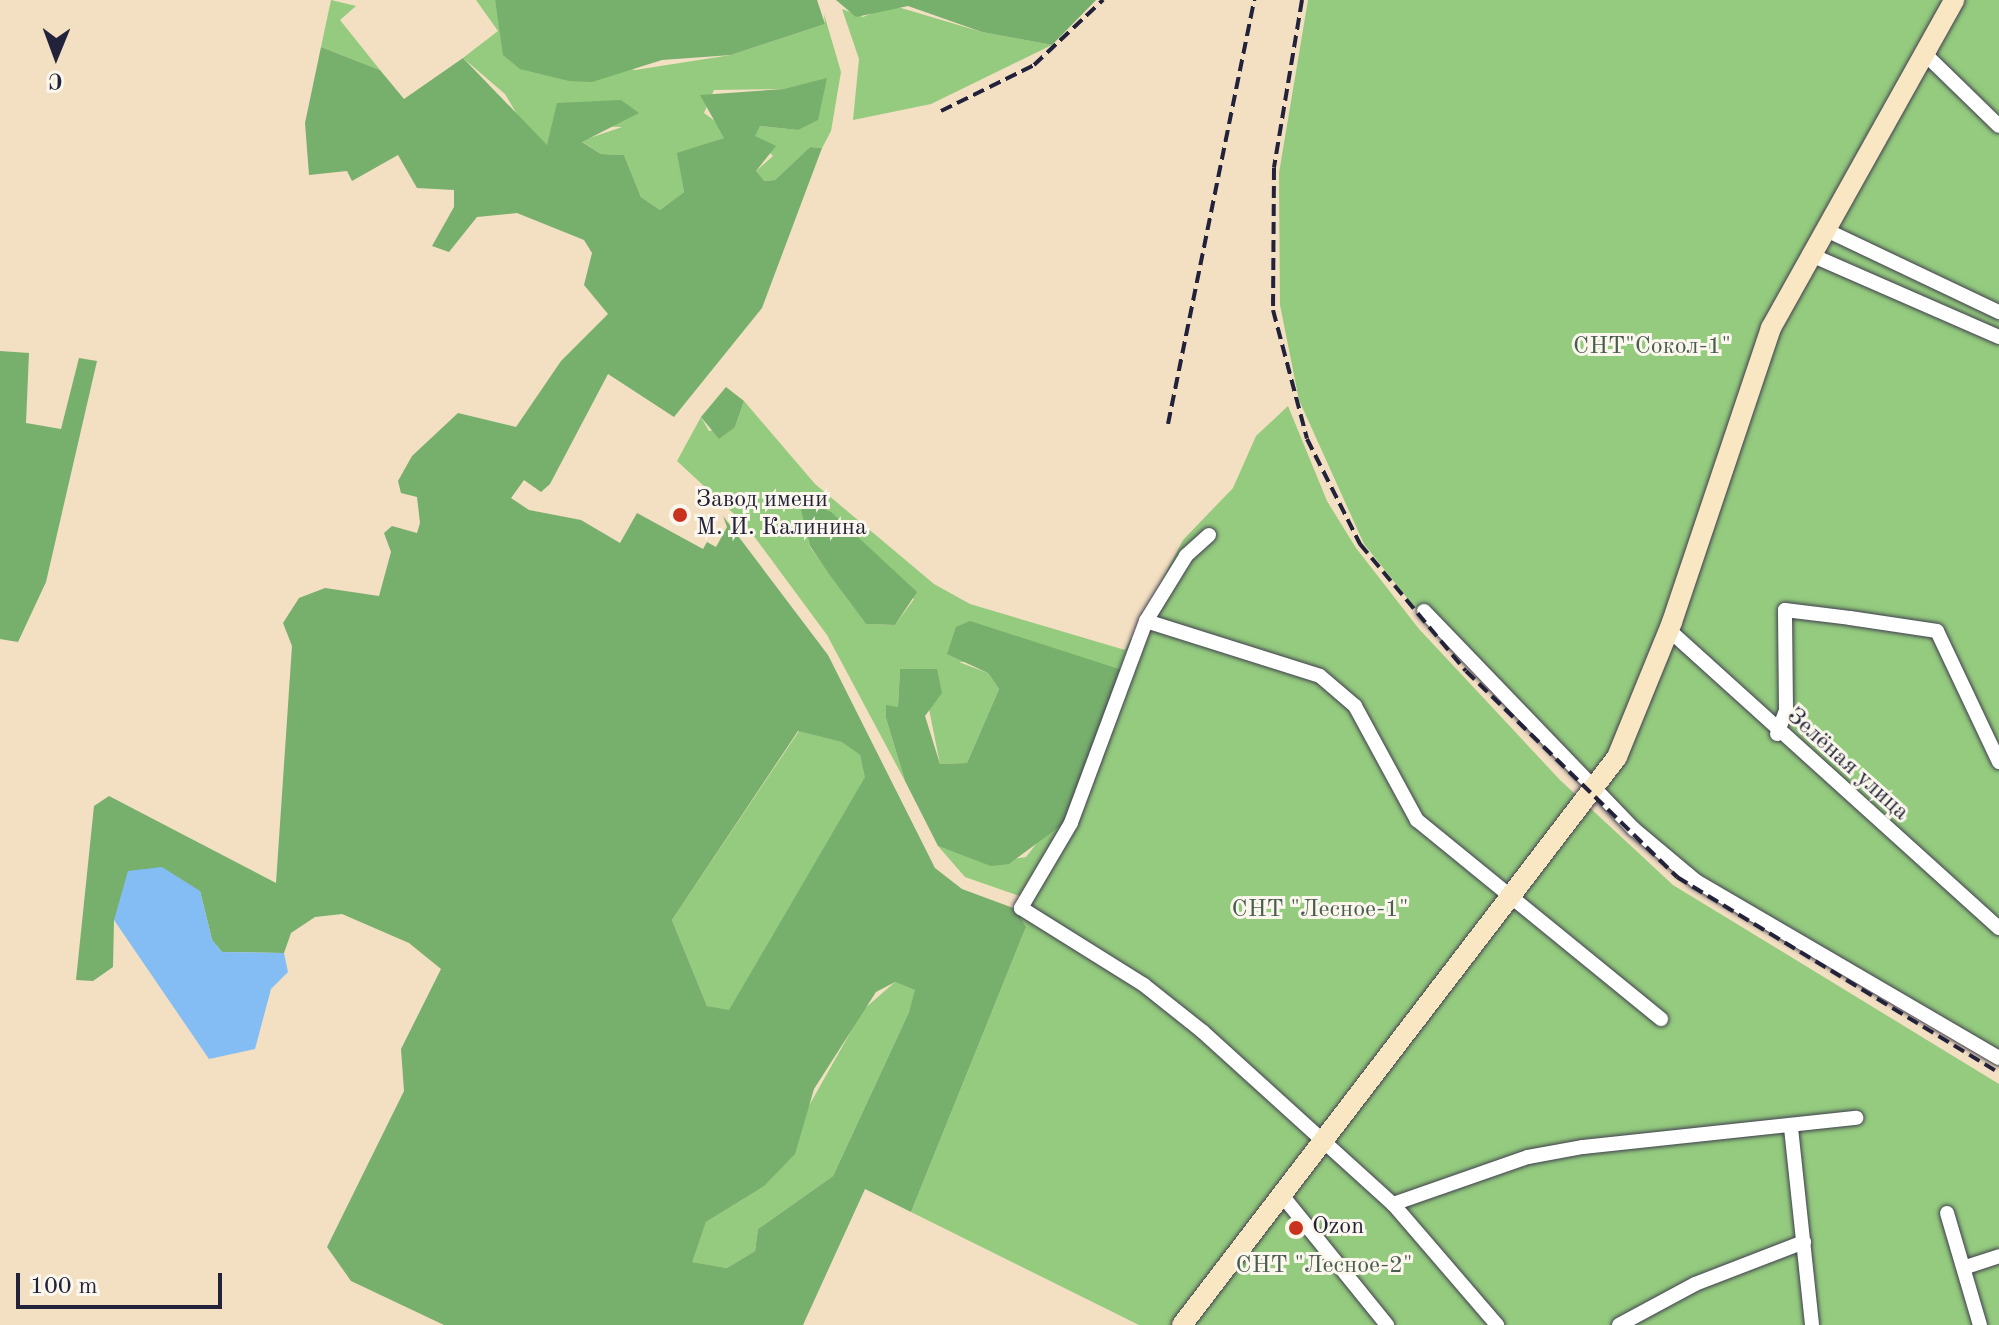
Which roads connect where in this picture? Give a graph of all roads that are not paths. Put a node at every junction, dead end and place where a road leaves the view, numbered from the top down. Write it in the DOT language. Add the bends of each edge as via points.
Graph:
graph roads {
  1 [pos="1954,0"];
  2 [pos="1925,54"];
  3 [pos="1999,126"];
  4 [pos="1824,229"];
  5 [pos="1809,254"];
  6 [pos="1999,312"];
  7 [pos="1999,337"];
  8 [pos="1209,535"];
  9 [pos="1424,611"];
  10 [pos="1146,621"];
  11 [pos="1669,630"];
  12 [pos="1777,734"];
  13 [pos="1999,762"];
  14 [pos="1595,789"];
  15 [pos="1511,898"];
  16 [pos="1999,928"];
  17 [pos="1661,1019"];
  18 [pos="1999,1058"];
  19 [pos="1856,1118"];
  20 [pos="1791,1128"];
  21 [pos="1323,1141"];
  22 [pos="1281,1194"];
  23 [pos="1393,1204"];
  24 [pos="1947,1213"];
  25 [pos="1804,1242"];
  26 [pos="1999,1256"];
  27 [pos="1966,1267"];
  28 [pos="1182,1325"];
  29 [pos="1387,1325"];
  30 [pos="1497,1325"];
  31 [pos="1619,1325"];
  32 [pos="1812,1325"];
  33 [pos="1980,1325"];
  1 -- 2 [label="street"];
  2 -- 3 [label="street"];
  2 -- 4 [label="street"];
  4 -- 5 [label="street"];
  4 -- 6 [label="street"];
  5 -- 7 [label="street"];
  5 -- 11 [label="street" via="1749,379"];
  8 -- 10 [label="street" via="1186,556"];
  9 -- 14 [label="street"];
  10 -- 15 [label="street" via="1320,676 1355,706 1417,820"];
  10 -- 21 [label="street" via="1071,823 1021,908 1144,985"];
  11 -- 12 [label="street, Зелёная улица"];
  11 -- 14 [label="street" via="1617,757"];
  12 -- 13 [label="street" via="1786,710 1785,610 1937,631"];
  12 -- 16 [label="street, Зелёная улица"];
  14 -- 15 [label="street"];
  14 -- 18 [label="street" via="1720,897"];
  15 -- 17 [label="street"];
  15 -- 21 [label="street"];
  19 -- 20 [label="street"];
  20 -- 23 [label="street" via="1528,1157"];
  20 -- 25 [label="street"];
  21 -- 22 [label="street"];
  21 -- 23 [label="street"];
  22 -- 28 [label="street"];
  22 -- 29 [label="street"];
  23 -- 30 [label="street"];
  24 -- 27 [label="street"];
  25 -- 31 [label="street" via="1695,1284"];
  25 -- 32 [label="street"];
  26 -- 27 [label="street"];
  27 -- 33 [label="street"];
}
